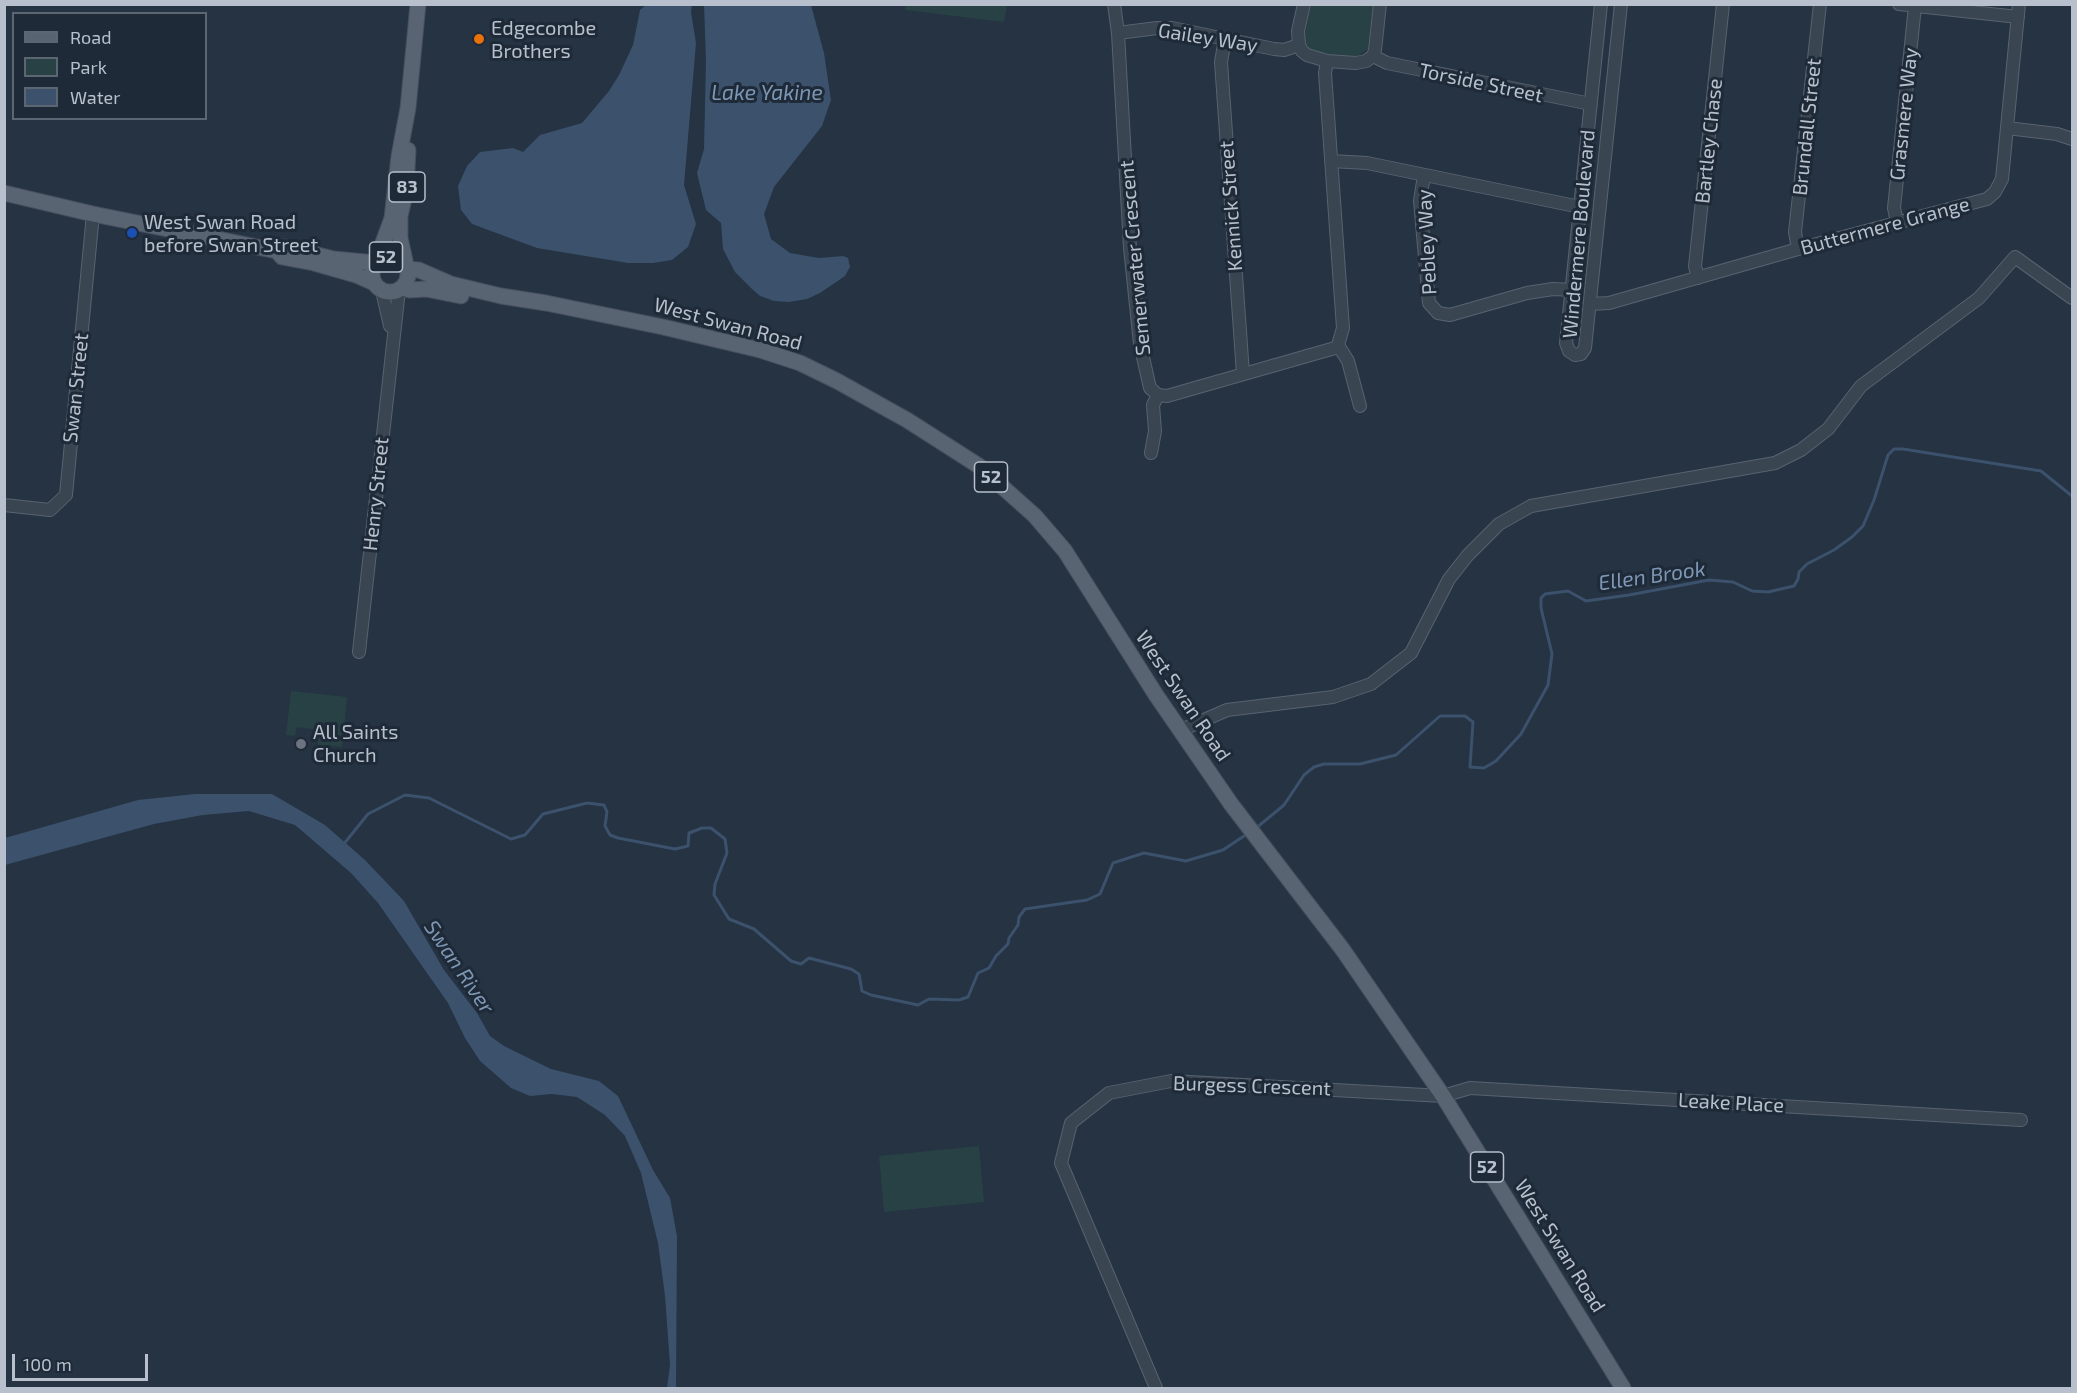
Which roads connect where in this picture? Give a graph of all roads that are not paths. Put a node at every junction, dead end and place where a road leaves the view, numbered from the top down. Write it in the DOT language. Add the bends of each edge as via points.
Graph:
graph roads {
  1 [pos="418,4"];
  2 [pos="1114,4"];
  3 [pos="1304,4"];
  4 [pos="1380,4"];
  5 [pos="1601,4"];
  6 [pos="1621,4"];
  7 [pos="1723,4"];
  8 [pos="1820,4"];
  9 [pos="1899,4"];
  10 [pos="1915,6"];
  11 [pos="2019,11"];
  12 [pos="1118,33"];
  13 [pos="1225,39"];
  14 [pos="1299,45"];
  15 [pos="1373,56"];
  16 [pos="1327,61"];
  17 [pos="1591,104"];
  18 [pos="408,108"];
  19 [pos="2007,128"];
  20 [pos="2073,139"];
  21 [pos="1331,161"];
  22 [pos="1424,175"];
  23 [pos="4,193"];
  24 [pos="1580,207"];
  25 [pos="93,214"];
  26 [pos="1897,222"];
  27 [pos="1798,249"];
  28 [pos="277,251"];
  29 [pos="377,261"];
  30 [pos="406,267"];
  31 [pos="1698,278"];
  32 [pos="378,287"];
  33 [pos="400,289"];
  34 [pos="1572,290"];
  35 [pos="501,296"];
  36 [pos="2073,298"];
  37 [pos="1590,304"];
  38 [pos="393,336"];
  39 [pos="1338,345"];
  40 [pos="1243,374"];
  41 [pos="1158,395"];
  42 [pos="1360,406"];
  43 [pos="1151,453"];
  44 [pos="4,505"];
  45 [pos="359,651"];
  46 [pos="1180,730"];
  47 [pos="1443,1096"];
  48 [pos="2021,1120"];
  49 [pos="1156,1389"];
  50 [pos="1623,1389"];
  1 -- 18 [label="main road, 83"];
  2 -- 12 [label="street, Semerwater Crescent"];
  3 -- 14 [label="street"];
  4 -- 15 [label="street"];
  5 -- 17 [label="street, Windermere Boulevard"];
  6 -- 37 [label="street, Windermere Boulevard"];
  7 -- 31 [label="street, Bartley Chase" via="1695,266"];
  8 -- 27 [label="street, Brundall Street" via="1795,232"];
  9 -- 10 [label="street"];
  10 -- 11 [label="street"];
  10 -- 26 [label="street, Grasmere Way" via="1894,208"];
  11 -- 19 [label="street, Buttermere Grange"];
  12 -- 13 [label="street, Gailey Way" via="1172,28"];
  12 -- 41 [label="street, Semerwater Crescent" via="1130,248 1140,344 1150,388"];
  13 -- 14 [label="street, Gailey Way" via="1274,50"];
  13 -- 40 [label="street, Kennick Street" via="1221,62"];
  14 -- 16 [label="street" via="1307,55"];
  15 -- 16 [label="street" via="1356,63"];
  15 -- 17 [label="street, Torside Street" via="1387,63"];
  16 -- 21 [label="street"];
  17 -- 24 [label="street, Windermere Boulevard"];
  18 -- 29 [label="main road, 83" via="392,218"];
  18 -- 30 [label="main road, 83" via="408,173 400,216"];
  19 -- 20 [label="street"];
  19 -- 26 [label="street, Buttermere Grange" via="2002,179 1987,199"];
  21 -- 22 [label="street" via="1367,163"];
  21 -- 39 [label="street" via="1343,328"];
  22 -- 24 [label="street"];
  22 -- 34 [label="street, Pebley Way" via="1420,201 1430,303 1438,313 1450,315 1527,292"];
  23 -- 25 [label="main road, 52"];
  24 -- 34 [label="street, Windermere Boulevard"];
  25 -- 28 [label="main road, 52"];
  25 -- 44 [label="street, Swan Street" via="66,495 50,510"];
  26 -- 27 [label="street, Buttermere Grange"];
  27 -- 31 [label="street, Buttermere Grange"];
  28 -- 29 [label="main road, 52" via="284,247 334,259"];
  28 -- 32 [label="main road, 52" via="282,257 356,275"];
  29 -- 30 [label="main road, 52" via="390,256 402,260"];
  29 -- 32 [label="main road, 52" via="372,273"];
  30 -- 33 [label="main road, 52" via="407,279"];
  30 -- 35 [label="main road, West Swan Road / 52" via="451,284"];
  31 -- 37 [label="street, Buttermere Grange" via="1609,303"];
  32 -- 33 [label="main road, 52" via="393,292"];
  32 -- 38 [label="street, Henry Street"];
  33 -- 35 [label="main road, West Swan Road / 52" via="426,289 489,302"];
  33 -- 38 [label="street, Henry Street"];
  34 -- 37 [label="street, Windermere Boulevard" via="1566,343 1575,355 1585,348"];
  35 -- 46 [label="main road, West Swan Road / 52" via="760,350 809,368 907,420 979,466 1035,516 1065,551"];
  36 -- 46 [label="street" via="2015,257 1979,298 1861,386 1828,429 1801,450 1775,463 1531,506 1499,524 1468,555 1449,579 1410,653 1371,684 1333,697 1227,710"];
  38 -- 45 [label="street, Henry Street"];
  39 -- 40 [label="street"];
  39 -- 42 [label="street" via="1348,361"];
  40 -- 41 [label="street" via="1167,396"];
  41 -- 43 [label="street" via="1153,405 1155,431"];
  46 -- 47 [label="main road, West Swan Road / 52" via="1231,804 1343,950"];
  47 -- 48 [label="street, Leake Place" via="1470,1088"];
  47 -- 49 [label="street, Burgess Crescent" via="1171,1081 1110,1093 1071,1123 1061,1163"];
  47 -- 50 [label="main road, West Swan Road / 52"];
}
